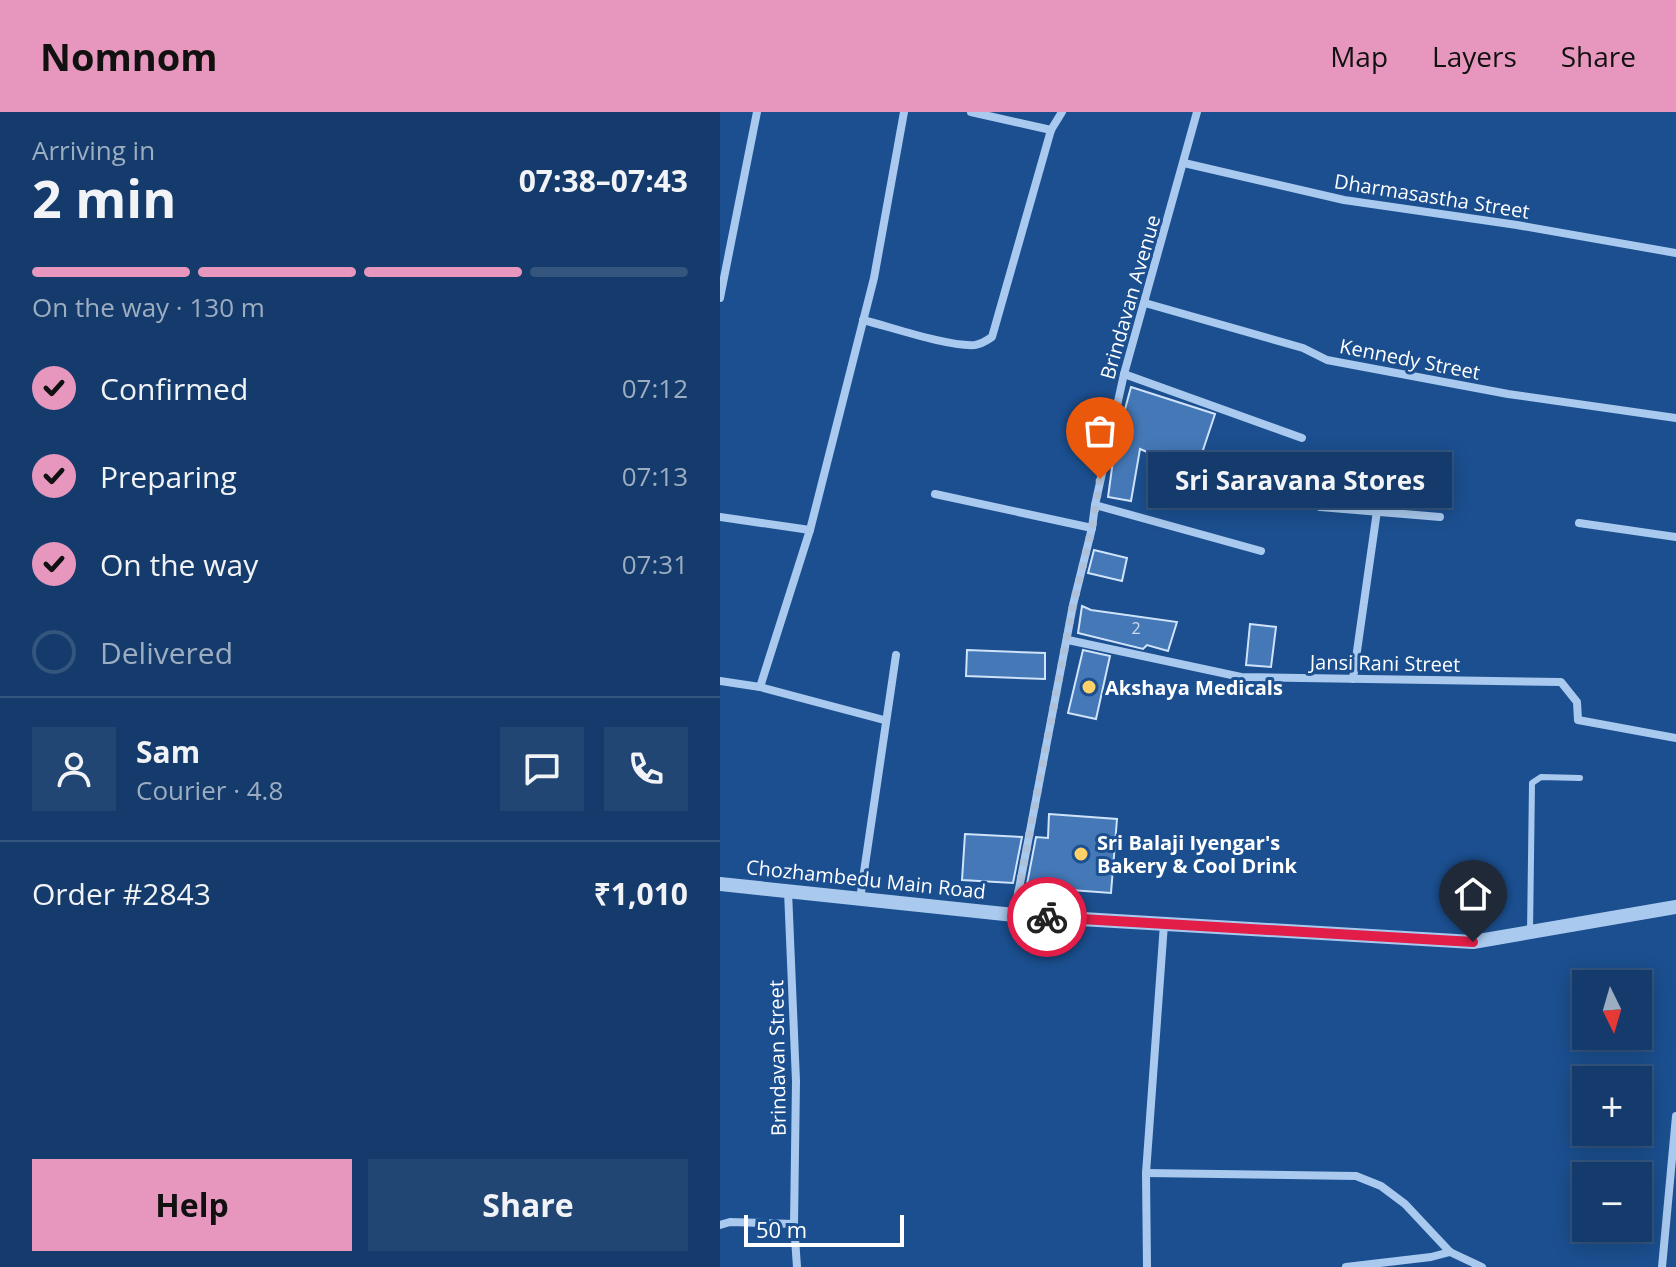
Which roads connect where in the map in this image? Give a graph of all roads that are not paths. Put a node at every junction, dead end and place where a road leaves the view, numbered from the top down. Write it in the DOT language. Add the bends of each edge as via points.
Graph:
graph roads {
  1 [pos="757,112"];
  2 [pos="904,112"];
  3 [pos="971,112"];
  4 [pos="1062,112"];
  5 [pos="1197,112"];
  6 [pos="1051,130"];
  7 [pos="1184,163"];
  8 [pos="1676,253"];
  9 [pos="720,298"];
  10 [pos="1145,303"];
  11 [pos="863,320"];
  12 [pos="1124,374"];
  13 [pos="1676,418"];
  14 [pos="1302,438"];
  15 [pos="935,494"];
  16 [pos="1095,505"];
  17 [pos="1320,507"];
  18 [pos="1377,511"];
  19 [pos="720,517"];
  20 [pos="1440,517"];
  21 [pos="1579,523"];
  22 [pos="1092,528"];
  23 [pos="810,530"];
  24 [pos="1676,537"];
  25 [pos="1261,551"];
  26 [pos="1068,640"];
  27 [pos="896,655"];
  28 [pos="1353,679"];
  29 [pos="720,681"];
  30 [pos="760,687"];
  31 [pos="884,720"];
  32 [pos="1676,738"];
  33 [pos="1580,778"];
  34 [pos="720,884"];
  35 [pos="788,891"];
  36 [pos="860,899"];
  37 [pos="1676,907"];
  38 [pos="1014,915"];
  39 [pos="1164,924"];
  40 [pos="1530,932"];
  41 [pos="1676,1116"];
  42 [pos="1146,1173"];
  43 [pos="794,1224"];
  44 [pos="720,1225"];
  45 [pos="1450,1252"];
  46 [pos="797,1267"];
  47 [pos="1147,1267"];
  48 [pos="1346,1267"];
  49 [pos="1482,1267"];
  50 [pos="1662,1267"];
  1 -- 9 [label="street"];
  2 -- 11 [label="street"];
  3 -- 6 [label="street"];
  4 -- 6 [label="street"];
  5 -- 7 [label="street, Brindavan Avenue"];
  6 -- 11 [label="street" via="992,337 973,345 955,343"];
  7 -- 8 [label="street, Dharmasastha Street" via="1344,200"];
  7 -- 10 [label="street, Brindavan Avenue"];
  10 -- 12 [label="street, Brindavan Avenue"];
  10 -- 13 [label="street, Kennedy Street" via="1290,344 1327,360"];
  11 -- 23 [label="street"];
  12 -- 14 [label="street"];
  12 -- 16 [label="street, Brindavan Avenue"];
  15 -- 22 [label="street"];
  16 -- 22 [label="street, Brindavan Avenue"];
  16 -- 25 [label="street"];
  17 -- 18 [label="street"];
  18 -- 20 [label="street"];
  18 -- 28 [label="street"];
  19 -- 23 [label="street"];
  21 -- 24 [label="street"];
  22 -- 26 [label="street, Brindavan Avenue"];
  23 -- 30 [label="street"];
  26 -- 28 [label="street, Jansi Rani Street" via="1241,677"];
  26 -- 38 [label="street, Brindavan Avenue"];
  27 -- 31 [label="street"];
  28 -- 32 [label="street, Jansi Rani Street" via="1561,682 1577,702 1578,720"];
  29 -- 30 [label="street"];
  30 -- 31 [label="street"];
  31 -- 36 [label="street"];
  33 -- 40 [label="lane" via="1541,777 1532,783"];
  34 -- 35 [label="street, Chozhambedu Main Road"];
  35 -- 36 [label="street, Chozhambedu Main Road"];
  35 -- 43 [label="street, Brindavan Street" via="796,1081"];
  36 -- 38 [label="street, Chozhambedu Main Road"];
  37 -- 40 [label="street, Chozhambedu Main Road"];
  38 -- 39 [label="street, Chozhambedu Main Road"];
  39 -- 40 [label="street, Chozhambedu Main Road" via="1473,942"];
  39 -- 42 [label="street"];
  41 -- 50 [label="street"];
  42 -- 45 [label="street" via="1356,1176 1393,1195"];
  42 -- 47 [label="street"];
  43 -- 44 [label="street"];
  43 -- 46 [label="street, Brindavan Street"];
  45 -- 48 [label="street"];
  45 -- 49 [label="street"];
}
